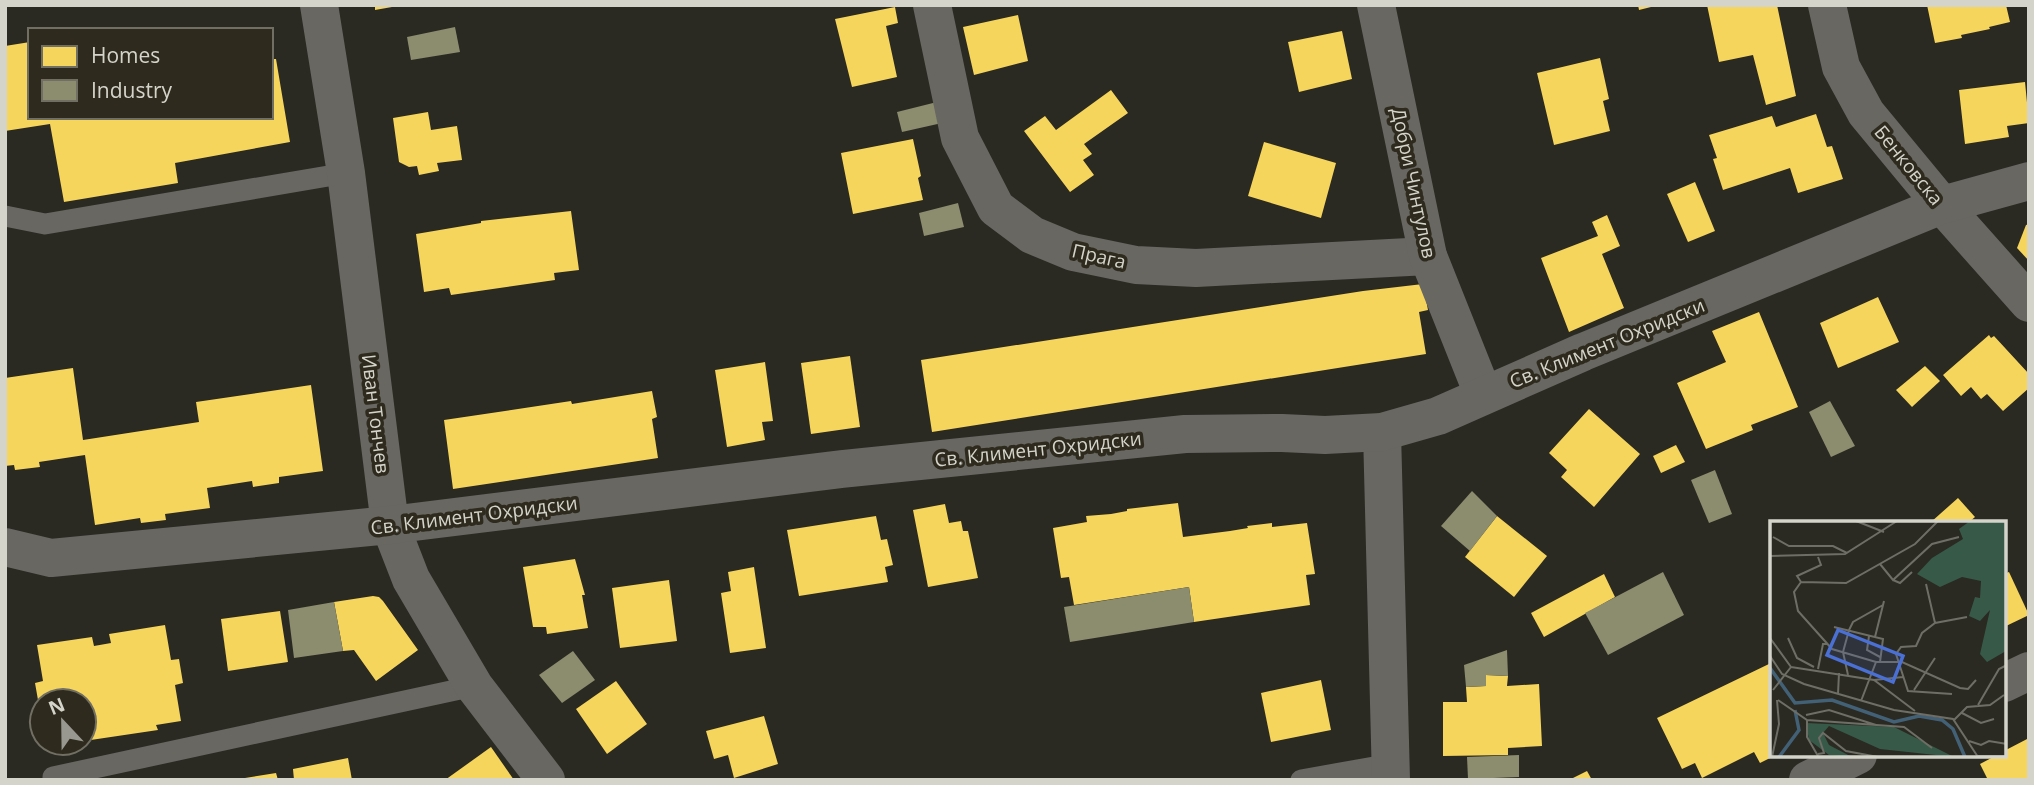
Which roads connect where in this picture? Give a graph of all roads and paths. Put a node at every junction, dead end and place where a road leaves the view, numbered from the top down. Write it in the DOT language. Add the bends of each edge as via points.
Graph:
graph roads {
  1 [pos="319,5"];
  2 [pos="932,5"];
  3 [pos="1376,5"];
  4 [pos="1828,5"];
  5 [pos="346,173"];
  6 [pos="2029,181"];
  7 [pos="1942,205"];
  8 [pos="5,216"];
  9 [pos="1428,256"];
  10 [pos="2029,303"];
  11 [pos="1483,394"];
  12 [pos="1382,432"];
  13 [pos="390,525"];
  14 [pos="5,547"];
  15 [pos="2029,671"];
  16 [pos="2006,682"];
  17 [pos="474,686"];
  18 [pos="1854,757"];
  19 [pos="1391,772"];
  20 [pos="53,777"];
  21 [pos="546,780"];
  22 [pos="1301,780"];
  23 [pos="1808,780"];
  1 -- 5 [label="street, Иван Тончев"];
  2 -- 9 [label="street, Прага" via="960,138 996,208 1032,235 1073,252 1136,265 1196,268"];
  3 -- 9 [label="street, Добри Чинтулов"];
  4 -- 7 [label="street, Бенковска" via="1841,67 1867,113"];
  5 -- 8 [label="lane" via="45,224"];
  5 -- 13 [label="street, Иван Тончев"];
  6 -- 7 [label="street, Св. Климент Охридски"];
  7 -- 10 [label="street, Бенковска"];
  7 -- 11 [label="street, Св. Климент Охридски"];
  9 -- 11 [label="street, Добри Чинтулов"];
  11 -- 12 [label="street, Св. Климент Охридски" via="1438,416"];
  12 -- 13 [label="street, Св. Климент Охридски" via="1185,434 829,471"];
  12 -- 19 [label="street"];
  13 -- 14 [label="street, Св. Климент Охридски" via="51,558"];
  13 -- 17 [label="street, Иван Тончев" via="411,579"];
  15 -- 16 [label="street"];
  17 -- 20 [label="lane"];
  17 -- 21 [label="street, Иван Тончев"];
  18 -- 23 [label="street"];
  19 -- 22 [label="lane"];
}
